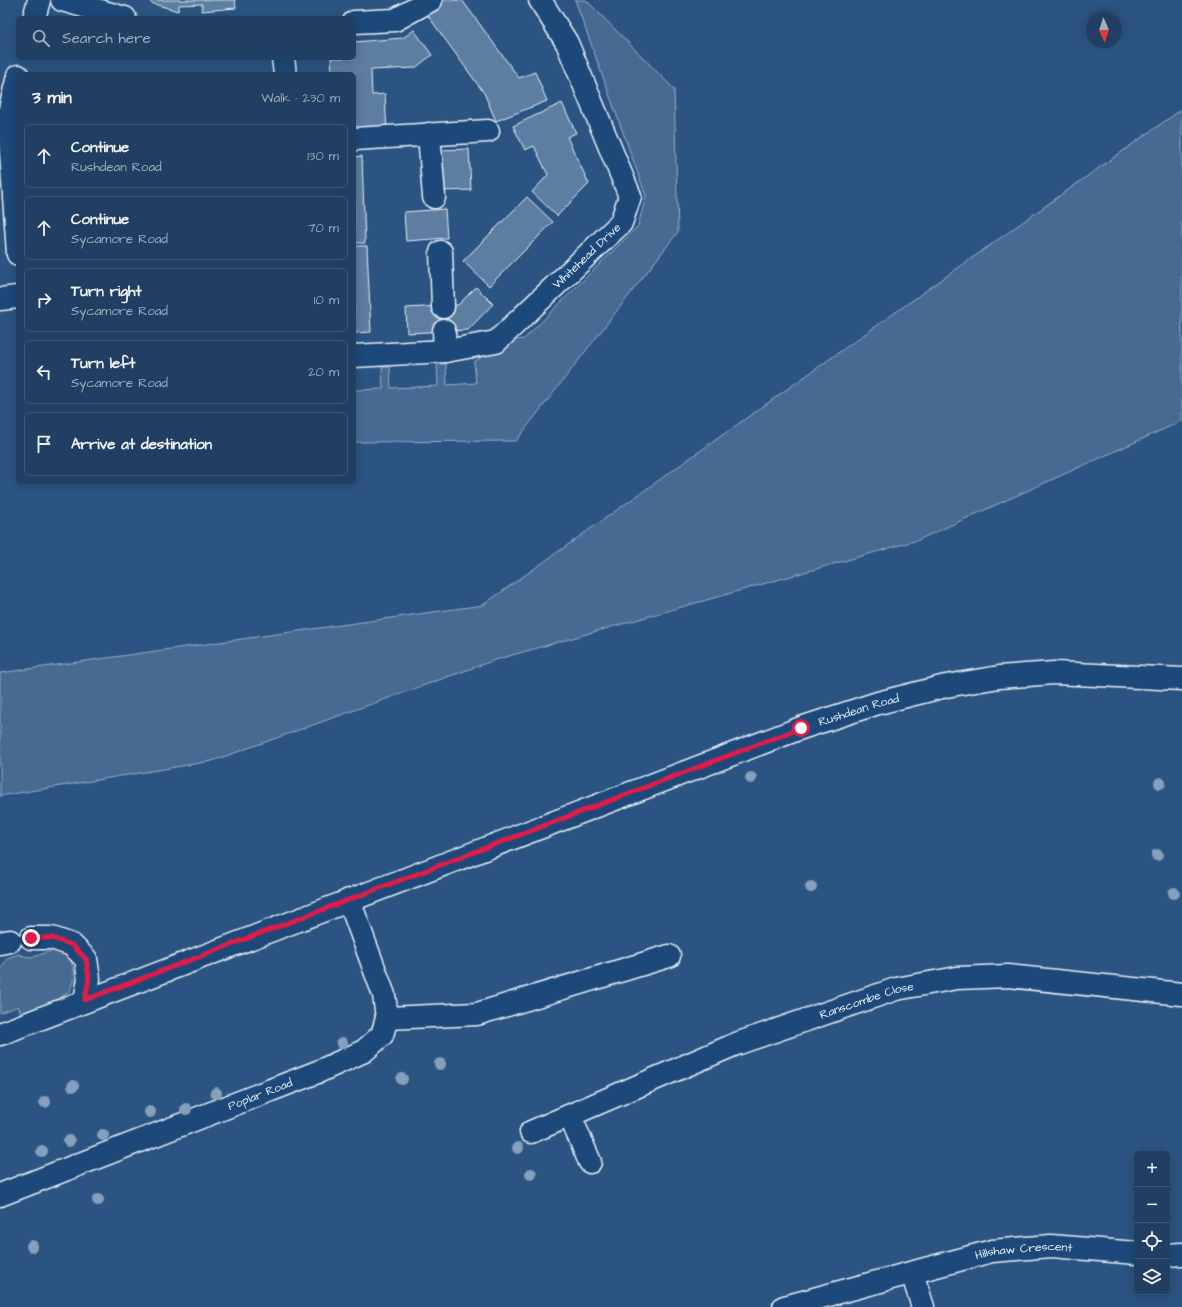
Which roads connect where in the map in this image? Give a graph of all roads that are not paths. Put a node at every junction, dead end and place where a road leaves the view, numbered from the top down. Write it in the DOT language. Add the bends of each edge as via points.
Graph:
graph roads {
  1 [pos="39,0"];
  2 [pos="62,0"];
  3 [pos="431,0"];
  4 [pos="540,0"];
  5 [pos="106,6"];
  6 [pos="35,16"];
  7 [pos="122,16"];
  8 [pos="356,22"];
  9 [pos="22,60"];
  10 [pos="283,60"];
  11 [pos="19,72"];
  12 [pos="284,72"];
  13 [pos="16,79"];
  14 [pos="5,103"];
  15 [pos="488,131"];
  16 [pos="429,134"];
  17 [pos="356,139"];
  18 [pos="434,197"];
  19 [pos="16,225"];
  20 [pos="441,252"];
  21 [pos="16,297"];
  22 [pos="0,298"];
  23 [pos="443,306"];
  24 [pos="356,356"];
  25 [pos="1182,679"];
  26 [pos="349,900"];
  27 [pos="14,941"];
  28 [pos="669,956"];
  29 [pos="1182,994"];
  30 [pos="85,1000"];
  31 [pos="387,1018"];
  32 [pos="0,1034"];
  33 [pos="570,1116"];
  34 [pos="531,1132"];
  35 [pos="590,1162"];
  36 [pos="0,1196"];
  37 [pos="1134,1253"];
  38 [pos="1182,1254"];
  39 [pos="1170,1255"];
  40 [pos="912,1273"];
  41 [pos="784,1307"];
  42 [pos="923,1307"];
  1 -- 6 [label="street"];
  2 -- 5 [label="street"];
  3 -- 8 [label="street" via="395,20"];
  4 -- 24 [label="street, Whitehead Drive" via="567,43 630,196 621,223 496,342 444,341"];
  5 -- 7 [label="street"];
  9 -- 11 [label="street"];
  10 -- 12 [label="street"];
  13 -- 14 [label="street"];
  14 -- 19 [label="street" via="9,123"];
  15 -- 16 [label="street"];
  16 -- 17 [label="street"];
  16 -- 18 [label="street"];
  20 -- 23 [label="street"];
  21 -- 22 [label="street"];
  25 -- 26 [label="street, Rushdean Road" via="1054,673 999,677 946,686 878,703 794,730"];
  26 -- 30 [label="street, Rushdean Road"];
  26 -- 31 [label="street, Poplar Road" via="384,995"];
  27 -- 30 [label="street" via="52,938 72,945 86,959 89,978"];
  28 -- 31 [label="street" via="476,1014"];
  29 -- 33 [label="street, Ranscombe Close" via="1008,976 956,978 896,989 736,1044"];
  30 -- 32 [label="street, Rushdean Road"];
  31 -- 36 [label="street, Poplar Road" via="382,1035 364,1051 320,1071"];
  33 -- 34 [label="street, Ranscombe Close"];
  33 -- 35 [label="street"];
  37 -- 40 [label="street, Hillshaw Crescent" via="1051,1246 992,1251"];
  38 -- 39 [label="street"];
  40 -- 41 [label="street, Hillshaw Crescent"];
  40 -- 42 [label="street"];
}
